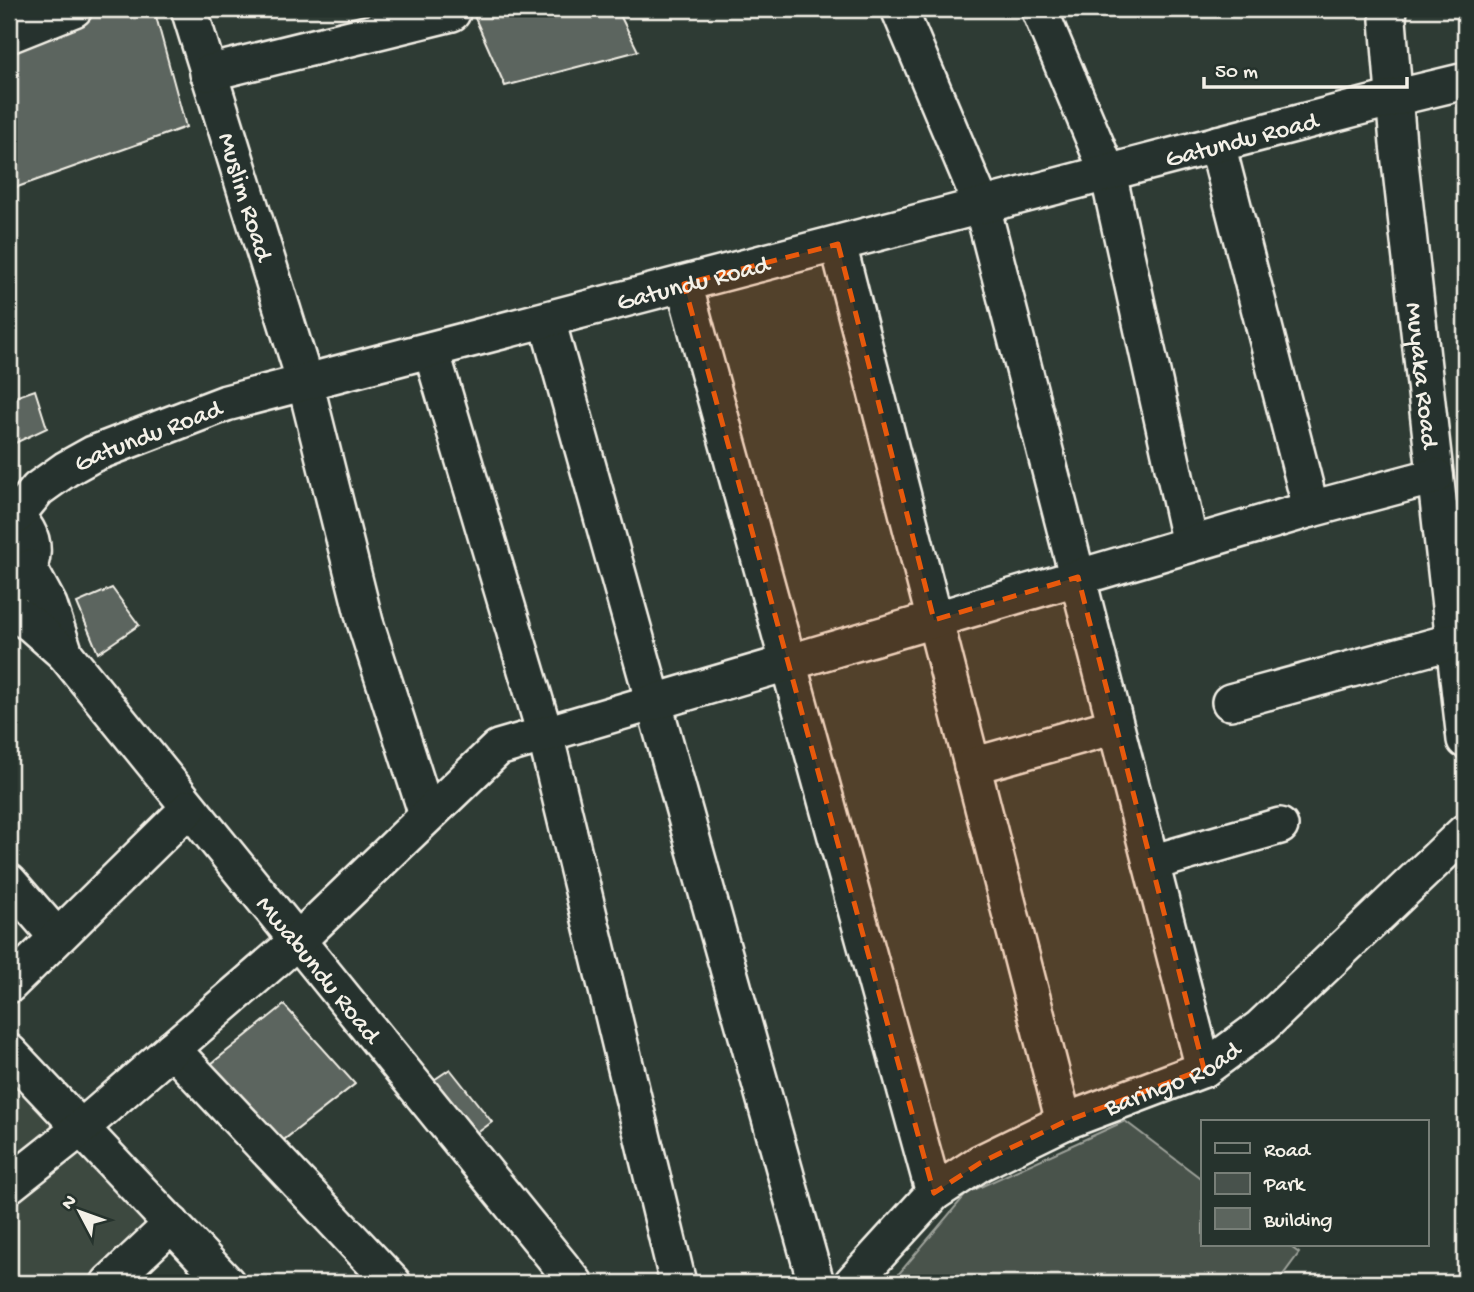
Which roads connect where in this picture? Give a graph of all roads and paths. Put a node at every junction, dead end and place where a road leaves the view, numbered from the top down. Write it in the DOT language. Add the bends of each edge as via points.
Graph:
graph roads {
  1 [pos="74,9"];
  2 [pos="188,9"];
  3 [pos="899,9"];
  4 [pos="1039,9"];
  5 [pos="1389,9"];
  6 [pos="452,13"];
  7 [pos="9,35"];
  8 [pos="208,73"];
  9 [pos="1465,81"];
  10 [pos="1394,98"];
  11 [pos="1217,144"];
  12 [pos="1108,173"];
  13 [pos="982,206"];
  14 [pos="838,244"];
  15 [pos="684,284"];
  16 [pos="547,320"];
  17 [pos="431,349"];
  18 [pos="305,382"];
  19 [pos="1435,476"];
  20 [pos="1311,509"];
  21 [pos="12,516"];
  22 [pos="1190,544"];
  23 [pos="1078,577"];
  24 [pos="19,579"];
  25 [pos="1457,605"];
  26 [pos="9,610"];
  27 [pos="934,620"];
  28 [pos="65,654"];
  29 [pos="788,663"];
  30 [pos="654,702"];
  31 [pos="1230,702"];
  32 [pos="1115,726"];
  33 [pos="545,734"];
  34 [pos="1465,740"];
  35 [pos="972,766"];
  36 [pos="189,808"];
  37 [pos="427,815"];
  38 [pos="1280,827"];
  39 [pos="1465,832"];
  40 [pos="1151,863"];
  41 [pos="9,882"];
  42 [pos="57,937"];
  43 [pos="297,941"];
  44 [pos="9,985"];
  45 [pos="172,1049"];
  46 [pos="9,1052"];
  47 [pos="1204,1069"];
  48 [pos="1064,1122"];
  49 [pos="81,1128"];
  50 [pos="9,1185"];
  51 [pos="934,1193"];
  52 [pos="172,1224"];
  53 [pos="109,1283"];
  54 [pos="227,1283"];
  55 [pos="393,1283"];
  56 [pos="575,1283"];
  57 [pos="678,1283"];
  58 [pos="817,1283"];
  59 [pos="852,1283"];
  1 -- 7 [label="street"];
  2 -- 8 [label="street, Muslim Road"];
  3 -- 13 [label="street"];
  4 -- 12 [label="street"];
  5 -- 10 [label="street, Muyaka Road"];
  6 -- 8 [label="street"];
  8 -- 18 [label="street, Muslim Road"];
  9 -- 10 [label="street, Gatundu Road"];
  10 -- 11 [label="street, Gatundu Road"];
  10 -- 19 [label="street, Muyaka Road"];
  11 -- 12 [label="street, Gatundu Road"];
  11 -- 20 [label="street"];
  12 -- 13 [label="street, Gatundu Road"];
  12 -- 22 [label="street"];
  13 -- 14 [label="street, Gatundu Road"];
  13 -- 23 [label="street"];
  14 -- 15 [label="street, Gatundu Road"];
  14 -- 27 [label="street"];
  15 -- 16 [label="street, Gatundu Road"];
  15 -- 29 [label="street"];
  16 -- 17 [label="street, Gatundu Road"];
  16 -- 30 [label="street"];
  17 -- 18 [label="street, Gatundu Road"];
  17 -- 33 [label="street"];
  18 -- 21 [label="street, Gatundu Road" via="226,403 93,454 38,489"];
  18 -- 37 [label="street, Muslim Road" via="365,622"];
  19 -- 20 [label="street"];
  19 -- 25 [label="street, Muyaka Road"];
  20 -- 22 [label="street"];
  21 -- 24 [label="street" via="25,527 33,554"];
  22 -- 23 [label="street"];
  23 -- 27 [label="street"];
  23 -- 32 [label="street"];
  24 -- 28 [label="street" via="49,605"];
  25 -- 31 [label="street"];
  25 -- 34 [label="street, Muyaka Road"];
  26 -- 28 [label="street"];
  27 -- 29 [label="street"];
  27 -- 35 [label="street"];
  28 -- 36 [label="street, Mwabundu Road"];
  29 -- 30 [label="street"];
  29 -- 51 [label="street"];
  30 -- 33 [label="street"];
  30 -- 58 [label="street"];
  32 -- 35 [label="street"];
  32 -- 40 [label="street"];
  33 -- 37 [label="street" via="498,748"];
  33 -- 57 [label="street"];
  35 -- 48 [label="street"];
  36 -- 42 [label="street"];
  36 -- 43 [label="street, Mwabundu Road"];
  37 -- 43 [label="street"];
  38 -- 40 [label="street"];
  39 -- 47 [label="street, Baringo Road" via="1261,1027"];
  40 -- 47 [label="street"];
  41 -- 42 [label="street"];
  42 -- 44 [label="street"];
  43 -- 45 [label="street"];
  43 -- 56 [label="street, Mwabundu Road"];
  45 -- 49 [label="street"];
  45 -- 55 [label="street"];
  46 -- 49 [label="street"];
  47 -- 48 [label="street, Baringo Road"];
  48 -- 51 [label="street, Baringo Road" via="980,1163"];
  49 -- 50 [label="street"];
  49 -- 52 [label="street"];
  51 -- 59 [label="street, Baringo Road"];
  52 -- 53 [label="street"];
  52 -- 54 [label="street"];
}
